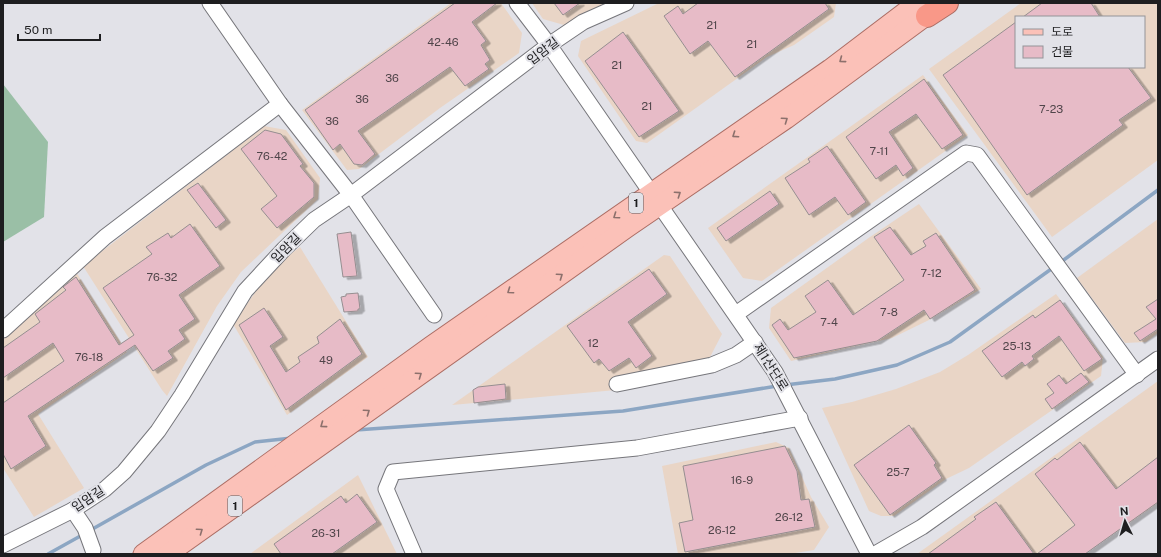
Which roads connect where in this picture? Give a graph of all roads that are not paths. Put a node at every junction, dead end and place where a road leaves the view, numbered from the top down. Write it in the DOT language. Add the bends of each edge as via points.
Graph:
graph roads {
  1 [pos="210,3"];
  2 [pos="517,3"];
  3 [pos="626,3"];
  4 [pos="896,3"];
  5 [pos="948,3"];
  6 [pos="929,7"];
  7 [pos="868,40"];
  8 [pos="549,45"];
  9 [pos="280,104"];
  10 [pos="351,194"];
  11 [pos="655,200"];
  12 [pos="736,314"];
  13 [pos="434,315"];
  14 [pos="3,330"];
  15 [pos="755,342"];
  16 [pos="1158,359"];
  17 [pos="1137,375"];
  18 [pos="617,384"];
  19 [pos="800,418"];
  20 [pos="73,510"];
  21 [pos="3,545"];
  22 [pos="93,550"];
  23 [pos="143,554"];
  24 [pos="168,554"];
  25 [pos="414,554"];
  26 [pos="869,554"];
  27 [pos="875,554"];
  1 -- 9 [label="street"];
  2 -- 8 [label="street, 제1산단로"];
  3 -- 8 [label="street, 입암길" via="583,22"];
  4 -- 7 [label="main road"];
  5 -- 6 [label="highway"];
  6 -- 7 [label="main road, 1"];
  11 -- 6 [label="main road, 1, one-way" via="786,119"];
  7 -- 11 [label="main road, 1, one-way" via="752,124"];
  8 -- 10 [label="street, 입암길"];
  8 -- 11 [label="street, 제1산단로"];
  9 -- 10 [label="street"];
  9 -- 14 [label="street" via="105,237"];
  10 -- 13 [label="street"];
  10 -- 20 [label="street, 입암길" via="314,220 245,291 199,369 145,448 105,489"];
  11 -- 12 [label="street, 제1산단로"];
  11 -- 23 [label="main road, 1, one-way" via="354,402"];
  24 -- 11 [label="main road, 1, one-way"];
  12 -- 15 [label="street, 제1산단로"];
  12 -- 17 [label="street" via="966,153 977,155"];
  15 -- 18 [label="street" via="736,355 712,365"];
  15 -- 19 [label="street, 제1산단로"];
  16 -- 17 [label="street"];
  17 -- 27 [label="street" via="922,527"];
  19 -- 25 [label="street" via="637,448 393,472 386,489"];
  19 -- 26 [label="street, 제1산단로"];
  20 -- 21 [label="street, 입암길"];
  20 -- 22 [label="street"];
}
